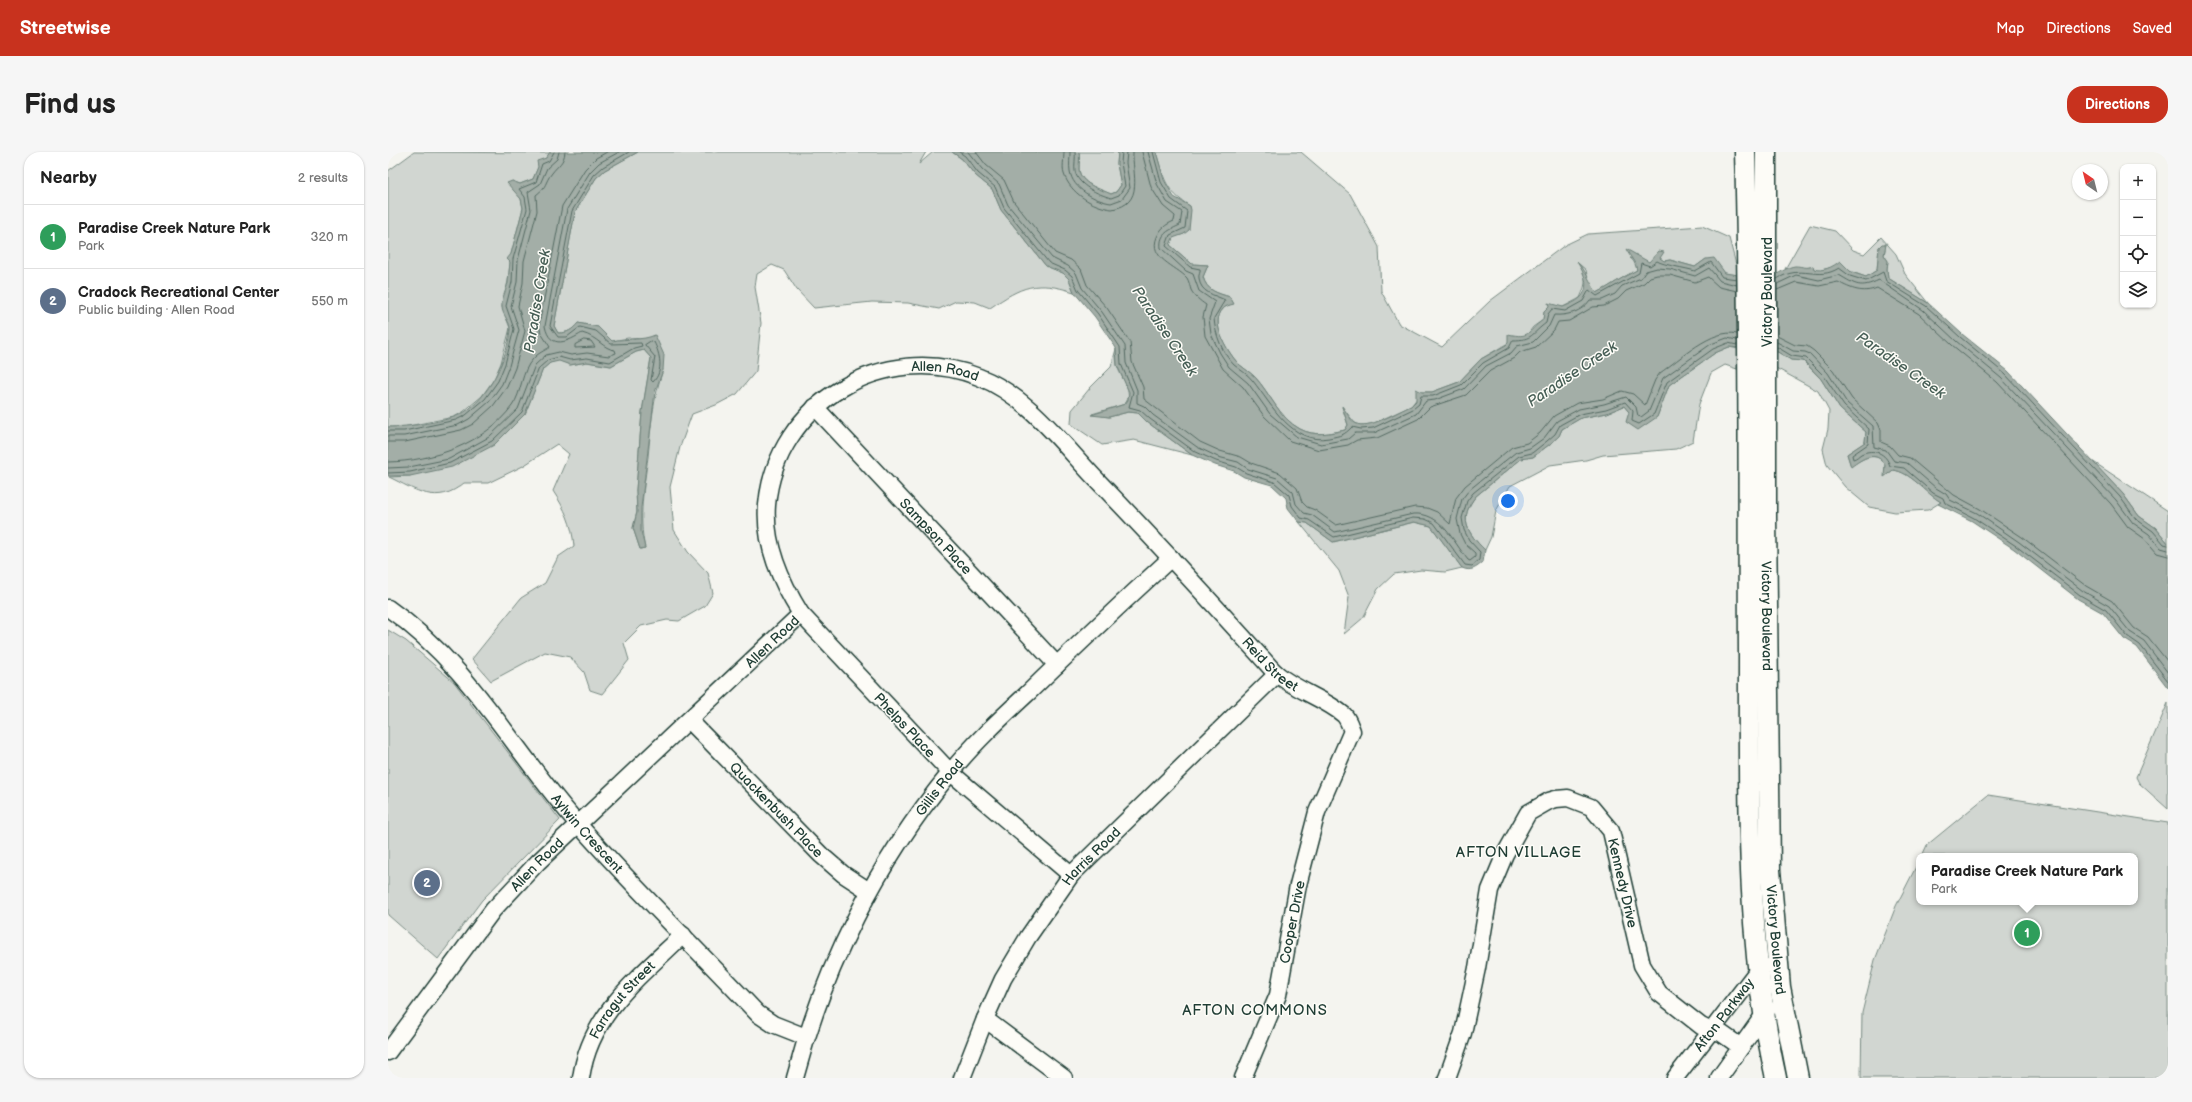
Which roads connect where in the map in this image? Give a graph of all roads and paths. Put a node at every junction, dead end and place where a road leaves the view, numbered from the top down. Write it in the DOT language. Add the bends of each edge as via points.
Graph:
graph roads {
  1 [pos="1745,152"];
  2 [pos="1766,152"];
  3 [pos="1758,389"];
  4 [pos="815,407"];
  5 [pos="1171,558"];
  6 [pos="388,608"];
  7 [pos="801,614"];
  8 [pos="1056,665"];
  9 [pos="1277,674"];
  10 [pos="690,721"];
  11 [pos="1338,766"];
  12 [pos="950,772"];
  13 [pos="578,825"];
  14 [pos="1071,875"];
  15 [pos="869,891"];
  16 [pos="683,935"];
  17 [pos="1777,956"];
  18 [pos="1758,970"];
  19 [pos="1780,987"];
  20 [pos="1765,1015"];
  21 [pos="985,1019"];
  22 [pos="1711,1031"];
  23 [pos="806,1037"];
  24 [pos="1742,1047"];
  25 [pos="388,1052"];
  26 [pos="581,1078"];
  27 [pos="795,1078"];
  28 [pos="962,1078"];
  29 [pos="1064,1078"];
  30 [pos="1243,1078"];
  31 [pos="1447,1078"];
  32 [pos="1675,1078"];
  33 [pos="1719,1078"];
  34 [pos="1776,1078"];
  35 [pos="1798,1078"];
  1 -- 3 [label="main road, Victory Boulevard" via="1748,248"];
  2 -- 3 [label="main road, Victory Boulevard" via="1767,244"];
  3 -- 17 [label="main road, Victory Boulevard" via="1770,870"];
  3 -- 18 [label="main road, Victory Boulevard" via="1749,861"];
  4 -- 5 [label="street, Allen Road" via="838,389 864,376 895,368 915,365 937,367 981,377 1001,388 1040,420"];
  4 -- 7 [label="street, Allen Road" via="792,435 781,455 767,505 774,562 787,592"];
  4 -- 8 [label="street, Sampson Place"];
  5 -- 8 [label="street, Gillis Road"];
  5 -- 9 [label="street, Reid Street"];
  6 -- 13 [label="street, Aylwin Crescent" via="436,646 459,671"];
  7 -- 10 [label="street, Allen Road"];
  7 -- 12 [label="street, Phelps Place"];
  8 -- 12 [label="street, Gillis Road"];
  9 -- 11 [label="street, Reid Street" via="1346,716 1352,731"];
  9 -- 14 [label="street, Harris Road"];
  10 -- 13 [label="street, Allen Road"];
  10 -- 15 [label="street, Quackenbush Place" via="821,855"];
  11 -- 30 [label="street, Cooper Drive" via="1317,812 1298,885 1278,995"];
  12 -- 14 [label="street, Phelps Place"];
  12 -- 15 [label="street, Gillis Road" via="900,839"];
  13 -- 16 [label="street, Aylwin Crescent"];
  13 -- 25 [label="street, Allen Road" via="538,862 493,910"];
  14 -- 21 [label="street, Harris Road" via="1003,978"];
  15 -- 23 [label="street, Gillis Road" via="835,962"];
  16 -- 23 [label="street, Aylwin Crescent" via="758,1014 773,1024"];
  16 -- 26 [label="street, Farragut Street" via="626,990 600,1022 584,1059"];
  17 -- 18 [label="street, Afton Parkway"];
  17 -- 19 [label="main road, Victory Boulevard"];
  18 -- 20 [label="main road, Victory Boulevard"];
  18 -- 22 [label="street, Afton Parkway"];
  19 -- 20 [label="street, Afton Parkway"];
  19 -- 35 [label="main road, Victory Boulevard"];
  20 -- 24 [label="street, Afton Parkway"];
  20 -- 34 [label="main road, Victory Boulevard"];
  21 -- 28 [label="street, Harris Road"];
  21 -- 29 [label="street"];
  22 -- 24 [label="street, Kennedy Drive" via="1721,1033"];
  22 -- 31 [label="street, Kennedy Drive" via="1659,993 1642,965 1611,831 1591,807 1568,798 1556,799 1528,813 1511,841 1490,890 1463,1033"];
  22 -- 32 [label="street, Afton Parkway"];
  23 -- 27 [label="street, Gillis Road"];
  24 -- 33 [label="street, Afton Parkway"];
}
